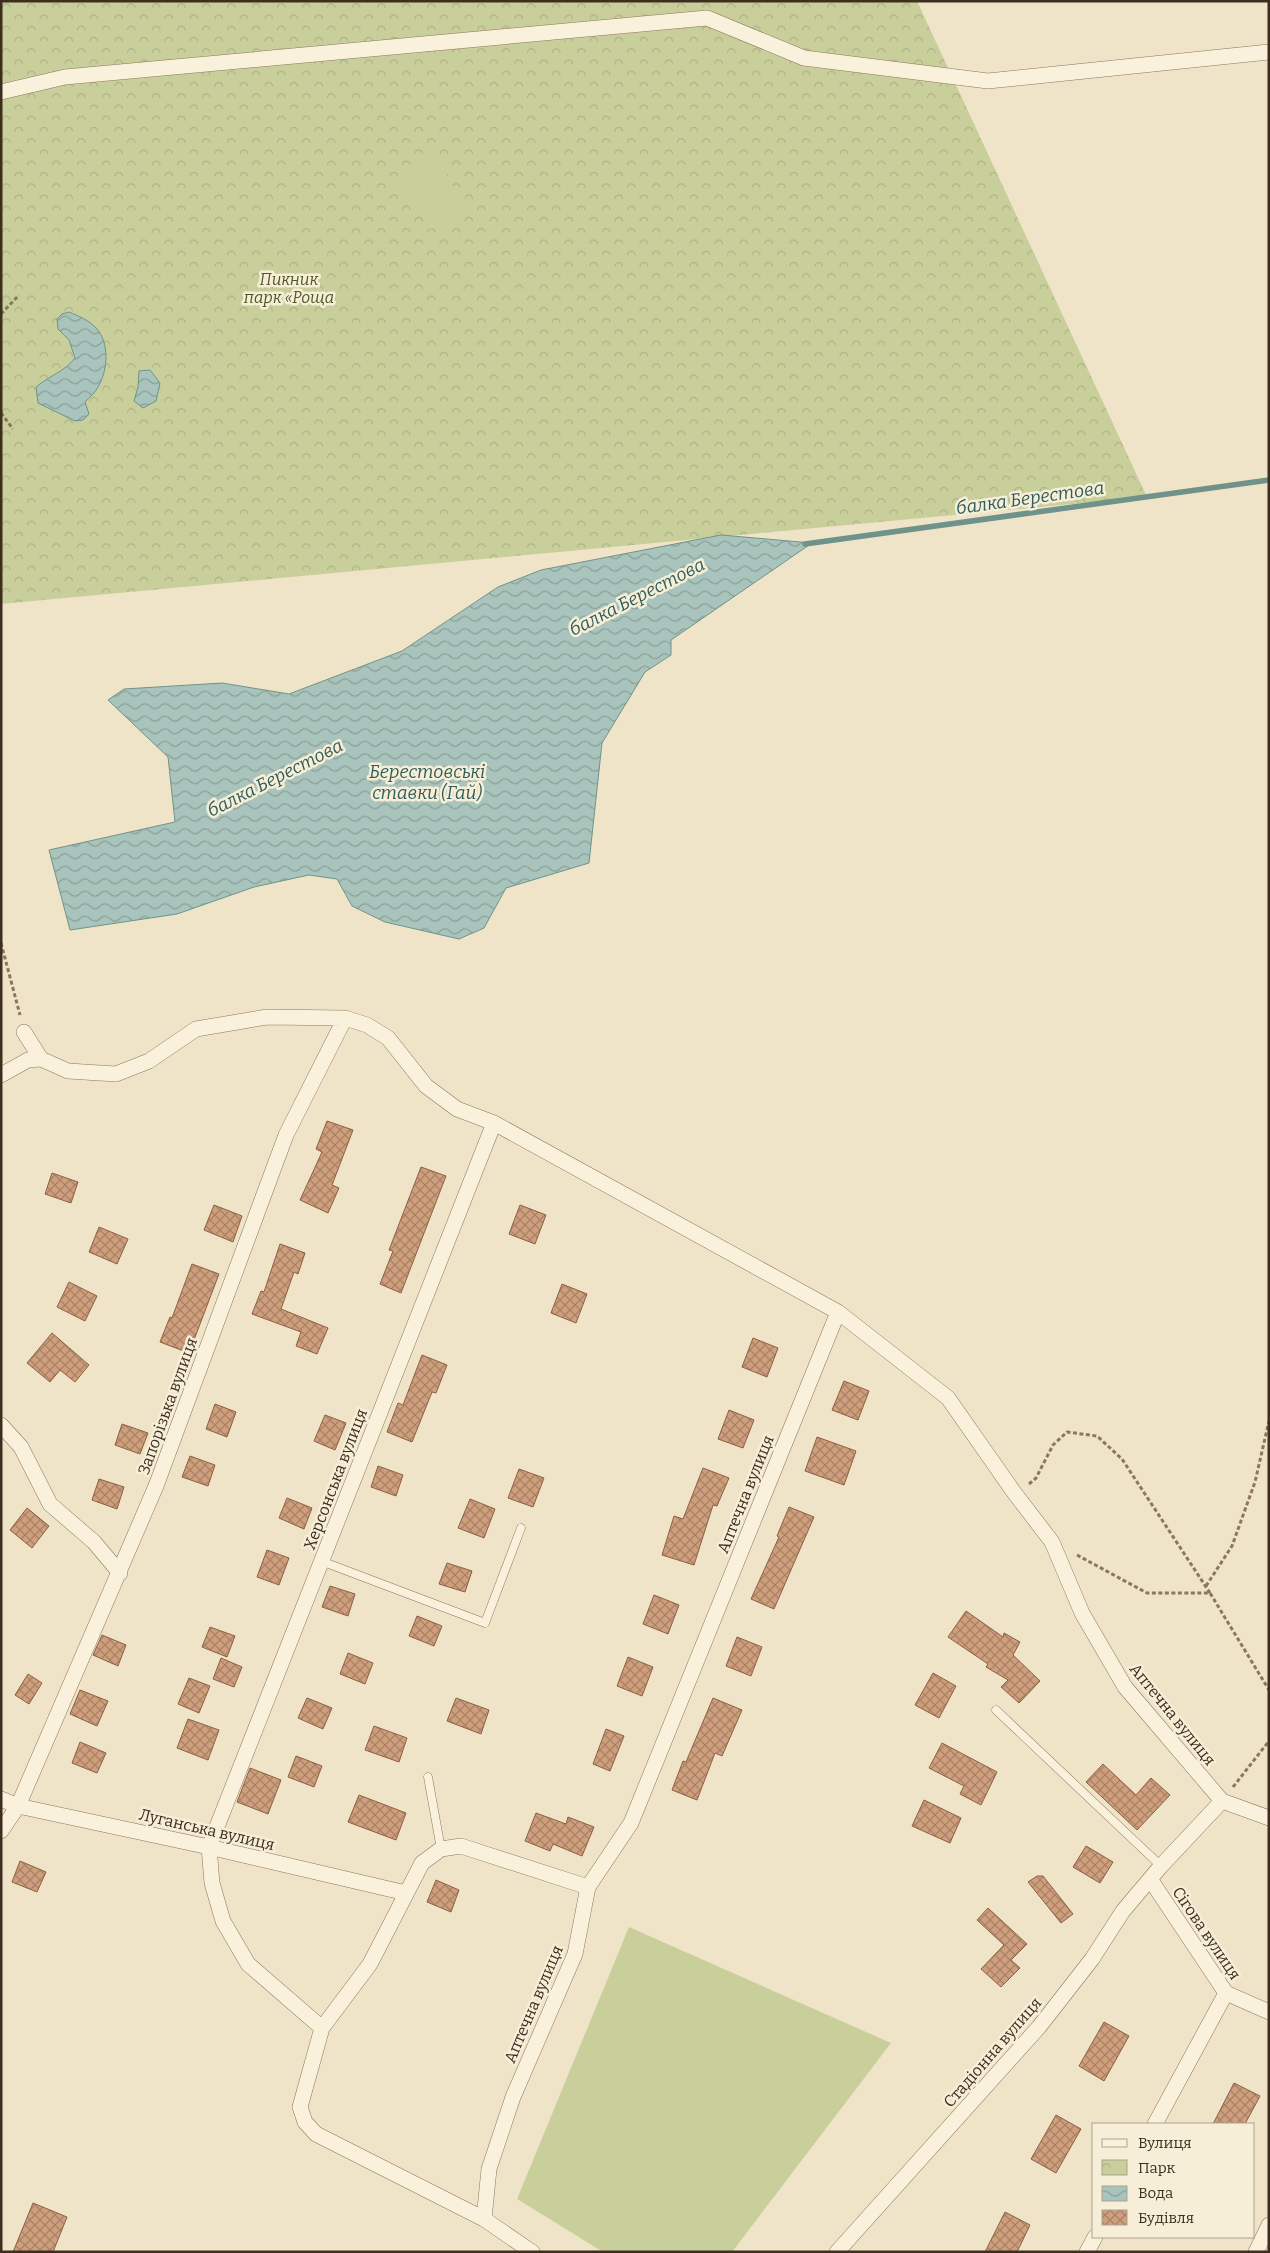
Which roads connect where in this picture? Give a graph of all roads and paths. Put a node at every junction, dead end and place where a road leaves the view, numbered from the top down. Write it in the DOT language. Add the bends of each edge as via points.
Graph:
graph roads {
  1 [pos="1269,52"];
  2 [pos="1,92"];
  3 [pos="19,295"];
  4 [pos="1,314"];
  5 [pos="1,413"];
  6 [pos="13,429"];
  7 [pos="1,943"];
  8 [pos="345,1018"];
  9 [pos="24,1032"];
  10 [pos="41,1059"];
  11 [pos="1,1075"];
  12 [pos="494,1123"];
  13 [pos="838,1312"];
  14 [pos="1269,1421"];
  15 [pos="1,1425"];
  16 [pos="1013,1491"];
  17 [pos="521,1528"];
  18 [pos="1052,1542"];
  19 [pos="321,1561"];
  20 [pos="120,1573"];
  21 [pos="1206,1586"];
  22 [pos="1210,1592"];
  23 [pos="1269,1690"];
  24 [pos="996,1710"];
  25 [pos="1269,1741"];
  26 [pos="428,1778"];
  27 [pos="1,1799"];
  28 [pos="1222,1801"];
  29 [pos="18,1806"];
  30 [pos="1269,1818"];
  31 [pos="1,1831"];
  32 [pos="209,1847"];
  33 [pos="441,1849"];
  34 [pos="1161,1866"];
  35 [pos="1150,1879"];
  36 [pos="588,1887"];
  37 [pos="406,1893"];
  38 [pos="1226,1993"];
  39 [pos="1269,2012"];
  40 [pos="322,2028"];
  41 [pos="1156,2123"];
  42 [pos="484,2219"];
  43 [pos="1269,2225"];
  44 [pos="1094,2238"];
  45 [pos="532,2252"];
  46 [pos="837,2252"];
  47 [pos="1087,2252"];
  48 [pos="1256,2252"];
  1 -- 2 [label="street" via="988,81 804,58 707,18 65,78"];
  3 -- 4 [label="path"];
  5 -- 6 [label="path"];
  7 -- 9 [label="path"];
  8 -- 10 [label="street" via="268,1017 196,1029 149,1060 116,1074 68,1072"];
  8 -- 12 [label="street" via="388,1038 426,1086 457,1109"];
  8 -- 20 [label="street, Запорізька вулиця" via="286,1135 156,1486"];
  9 -- 10 [label="street"];
  10 -- 11 [label="street" via="28,1060"];
  12 -- 13 [label="street"];
  12 -- 19 [label="street, Херсонська вулиця"];
  13 -- 16 [label="street, Аптечна вулиця" via="948,1398"];
  13 -- 36 [label="street, Аптечна вулиця" via="632,1823"];
  14 -- 21 [label="path" via="1255,1482 1232,1546"];
  15 -- 20 [label="street" via="21,1448 50,1504 94,1542"];
  16 -- 18 [label="street, Аптечна вулиця"];
  16 -- 21 [label="path" via="1036,1478 1053,1445 1067,1432 1097,1436 1122,1459"];
  17 -- 19 [label="lane" via="485,1623"];
  18 -- 22 [label="path" via="1148,1593"];
  18 -- 28 [label="street, Аптечна вулиця" via="1082,1613 1125,1687"];
  19 -- 32 [label="street, Херсонська вулиця"];
  20 -- 29 [label="street, Запорізька вулиця"];
  21 -- 22 [label="path"];
  22 -- 23 [label="path"];
  24 -- 34 [label="lane"];
  25 -- 28 [label="path"];
  26 -- 33 [label="lane"];
  27 -- 29 [label="street, Луганська вулиця"];
  28 -- 30 [label="street"];
  28 -- 34 [label="street, Стадіонна вулиця"];
  29 -- 31 [label="street, Запорізька вулиця"];
  29 -- 32 [label="street, Луганська вулиця"];
  32 -- 37 [label="street, Луганська вулиця"];
  32 -- 40 [label="street" via="212,1883 223,1921 248,1964"];
  33 -- 36 [label="street" via="461,1846"];
  33 -- 37 [label="street" via="422,1863"];
  34 -- 35 [label="street, Стадіонна вулиця"];
  35 -- 38 [label="street, Сігова вулиця"];
  35 -- 46 [label="street, Стадіонна вулиця" via="1039,2027"];
  36 -- 42 [label="street, Аптечна вулиця" via="575,1954 512,2097 489,2169"];
  37 -- 40 [label="street" via="370,1964"];
  38 -- 39 [label="street, Сігова вулиця"];
  38 -- 41 [label="street"];
  40 -- 42 [label="street" via="300,2107 305,2122 316,2134"];
  42 -- 45 [label="street"];
  43 -- 48 [label="street"];
  44 -- 47 [label="street"];
}
